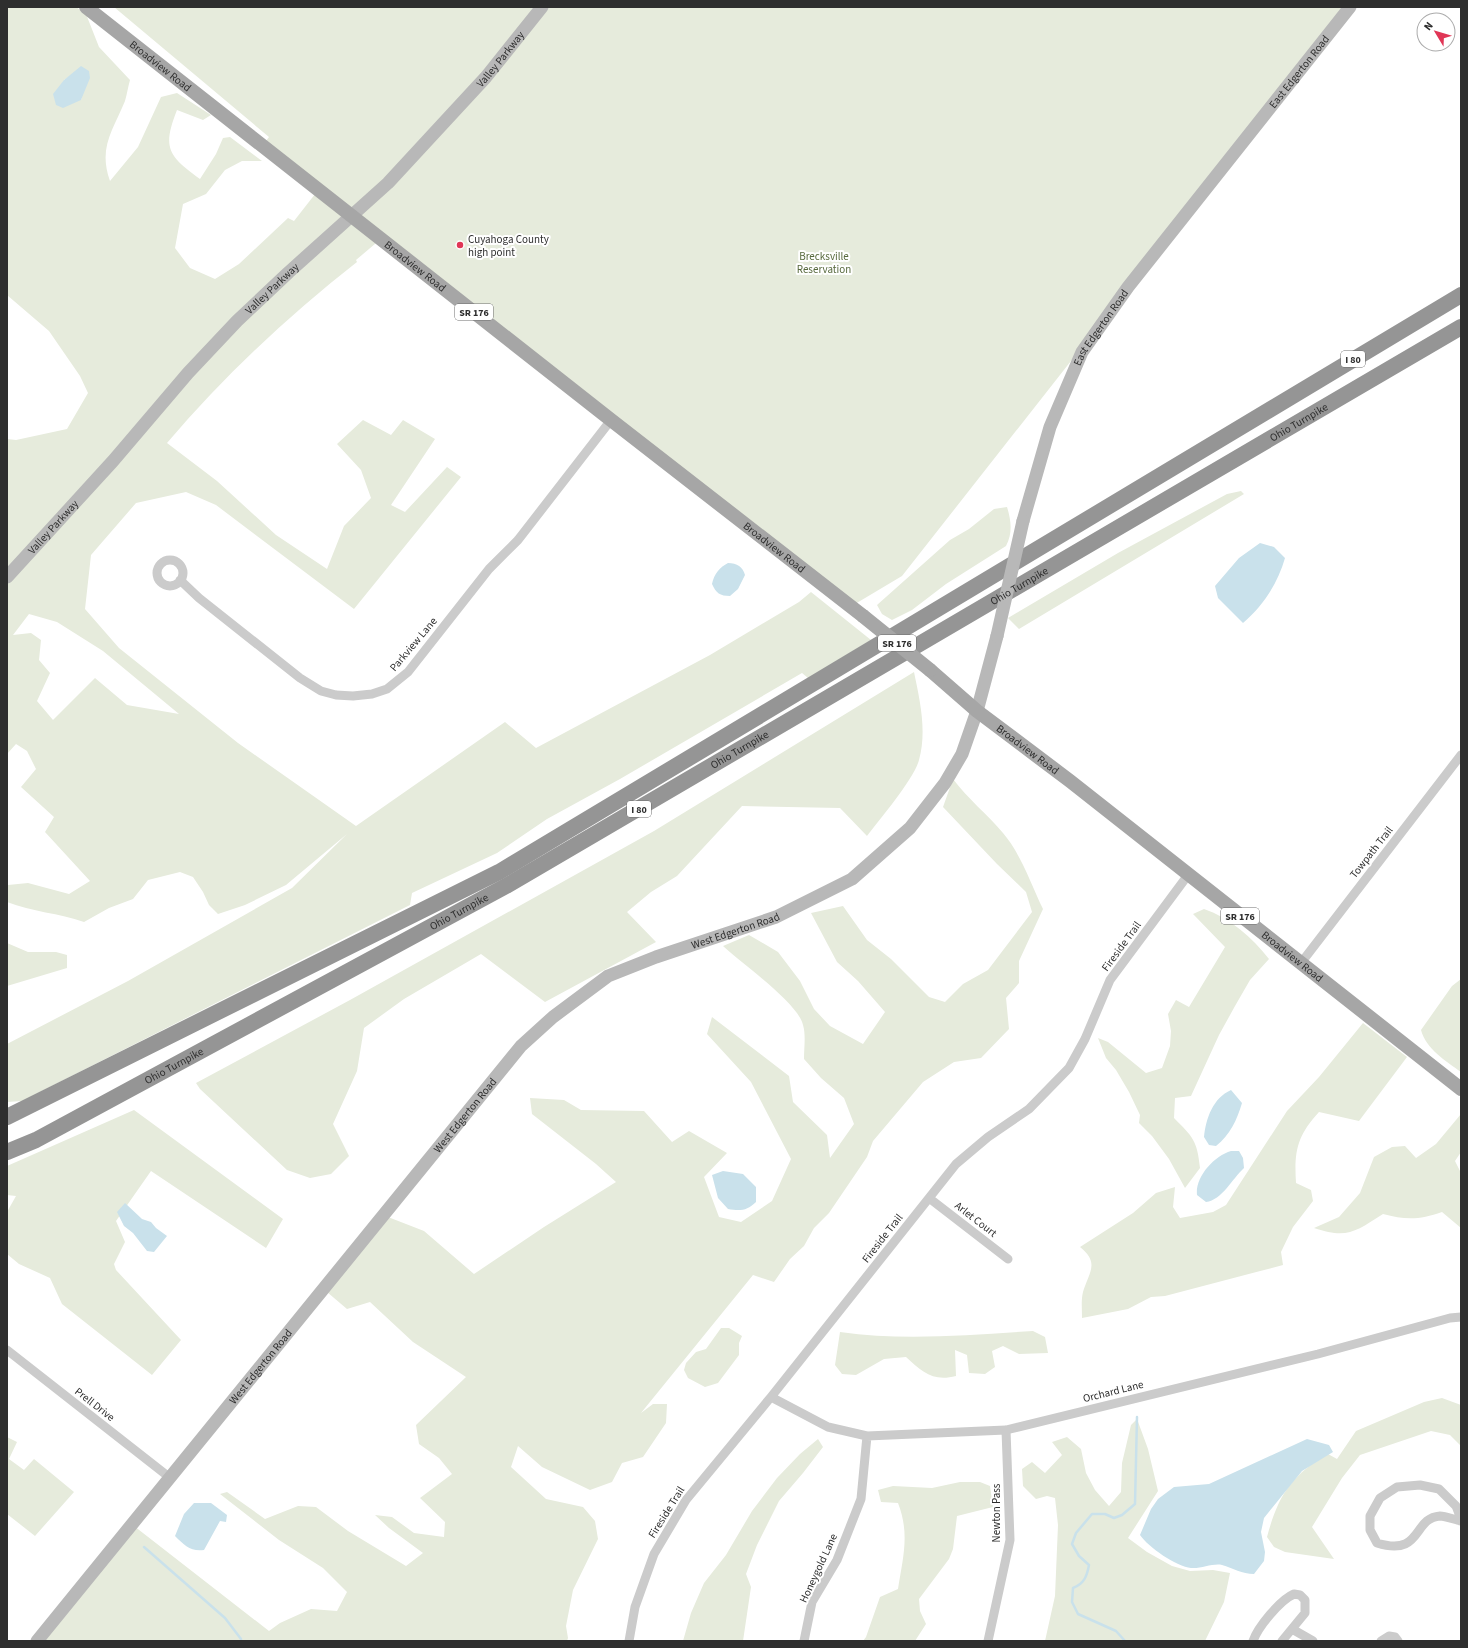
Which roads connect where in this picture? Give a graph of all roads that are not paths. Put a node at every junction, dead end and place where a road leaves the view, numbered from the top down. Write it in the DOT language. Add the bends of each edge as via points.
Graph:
graph roads {
  1 [pos="86,7"];
  2 [pos="542,7"];
  3 [pos="1350,7"];
  4 [pos="351,216"];
  5 [pos="1461,295"];
  6 [pos="1461,328"];
  7 [pos="611,420"];
  8 [pos="7,576"];
  9 [pos="180,580"];
  10 [pos="977,711"];
  11 [pos="1461,755"];
  12 [pos="1188,875"];
  13 [pos="1301,963"];
  14 [pos="1461,1089"];
  15 [pos="7,1117"];
  16 [pos="7,1152"];
  17 [pos="929,1198"];
  18 [pos="1008,1259"];
  19 [pos="1461,1317"];
  20 [pos="7,1350"];
  21 [pos="771,1397"];
  22 [pos="1006,1430"];
  23 [pos="867,1436"];
  24 [pos="169,1477"];
  25 [pos="1461,1520"];
  26 [pos="1292,1629"];
  27 [pos="37,1641"];
  28 [pos="629,1641"];
  29 [pos="804,1641"];
  30 [pos="988,1641"];
  31 [pos="1253,1641"];
  32 [pos="1282,1641"];
  33 [pos="1313,1641"];
  34 [pos="1381,1641"];
  35 [pos="1398,1641"];
  1 -- 4 [label="main road, Broadview Road / SR 176"];
  2 -- 4 [label="street, Valley Parkway" via="486,77 425,144 388,183"];
  3 -- 10 [label="street, East Edgerton Road, bridge" via="1128,286 1082,352 1050,427 1023,521"];
  4 -- 7 [label="main road, Broadview Road / SR 176"];
  4 -- 8 [label="street, Valley Parkway" via="218,341 113,462"];
  5 -- 15 [label="highway, Ohio Turnpike / I 80" via="499,872"];
  6 -- 16 [label="highway, Ohio Turnpike / I 80" via="506,886 36,1140"];
  7 -- 9 [label="street, Parkview Lane" via="518,540 489,569 408,672 387,689 353,696 321,691 295,674"];
  7 -- 10 [label="main road, Broadview Road / SR 176, bridge" via="863,616"];
  10 -- 12 [label="main road, Broadview Road / SR 176"];
  10 -- 24 [label="street, West Edgerton Road" via="962,754 945,783 910,828 852,879 776,917 656,957 608,976 553,1017 521,1046"];
  11 -- 13 [label="street, Towpath Trail"];
  12 -- 13 [label="main road, Broadview Road / SR 176"];
  12 -- 17 [label="street, Fireside Trail" via="1110,980 1085,1039 1069,1068 1029,1109 988,1137 956,1164"];
  13 -- 14 [label="main road, Broadview Road / SR 176"];
  17 -- 18 [label="street, Arlet Court"];
  17 -- 21 [label="street, Fireside Trail"];
  19 -- 22 [label="street, Orchard Lane"];
  20 -- 24 [label="street, Prell Drive"];
  21 -- 23 [label="street, Orchard Lane" via="828,1427"];
  21 -- 28 [label="street, Fireside Trail" via="686,1500 654,1554 635,1607"];
  22 -- 23 [label="street, Orchard Lane"];
  22 -- 30 [label="street, Newton Pass" via="1010,1540"];
  23 -- 29 [label="street, Honeygold Lane" via="860,1499 837,1560 812,1602"];
  24 -- 27 [label="street, West Edgerton Road"];
  25 -- 25 [label="street" via="1456,1506 1439,1489 1420,1485 1397,1487 1380,1498 1370,1516 1370,1530 1377,1543 1392,1548 1407,1544 1428,1520 1440,1516"];
  26 -- 31 [label="street" via="1305,1613 1306,1607 1305,1600 1294,1594 1286,1597 1256,1633"];
  26 -- 32 [label="street"];
  26 -- 33 [label="street"];
  34 -- 35 [label="street" via="1389,1636 1395,1637"];
}
